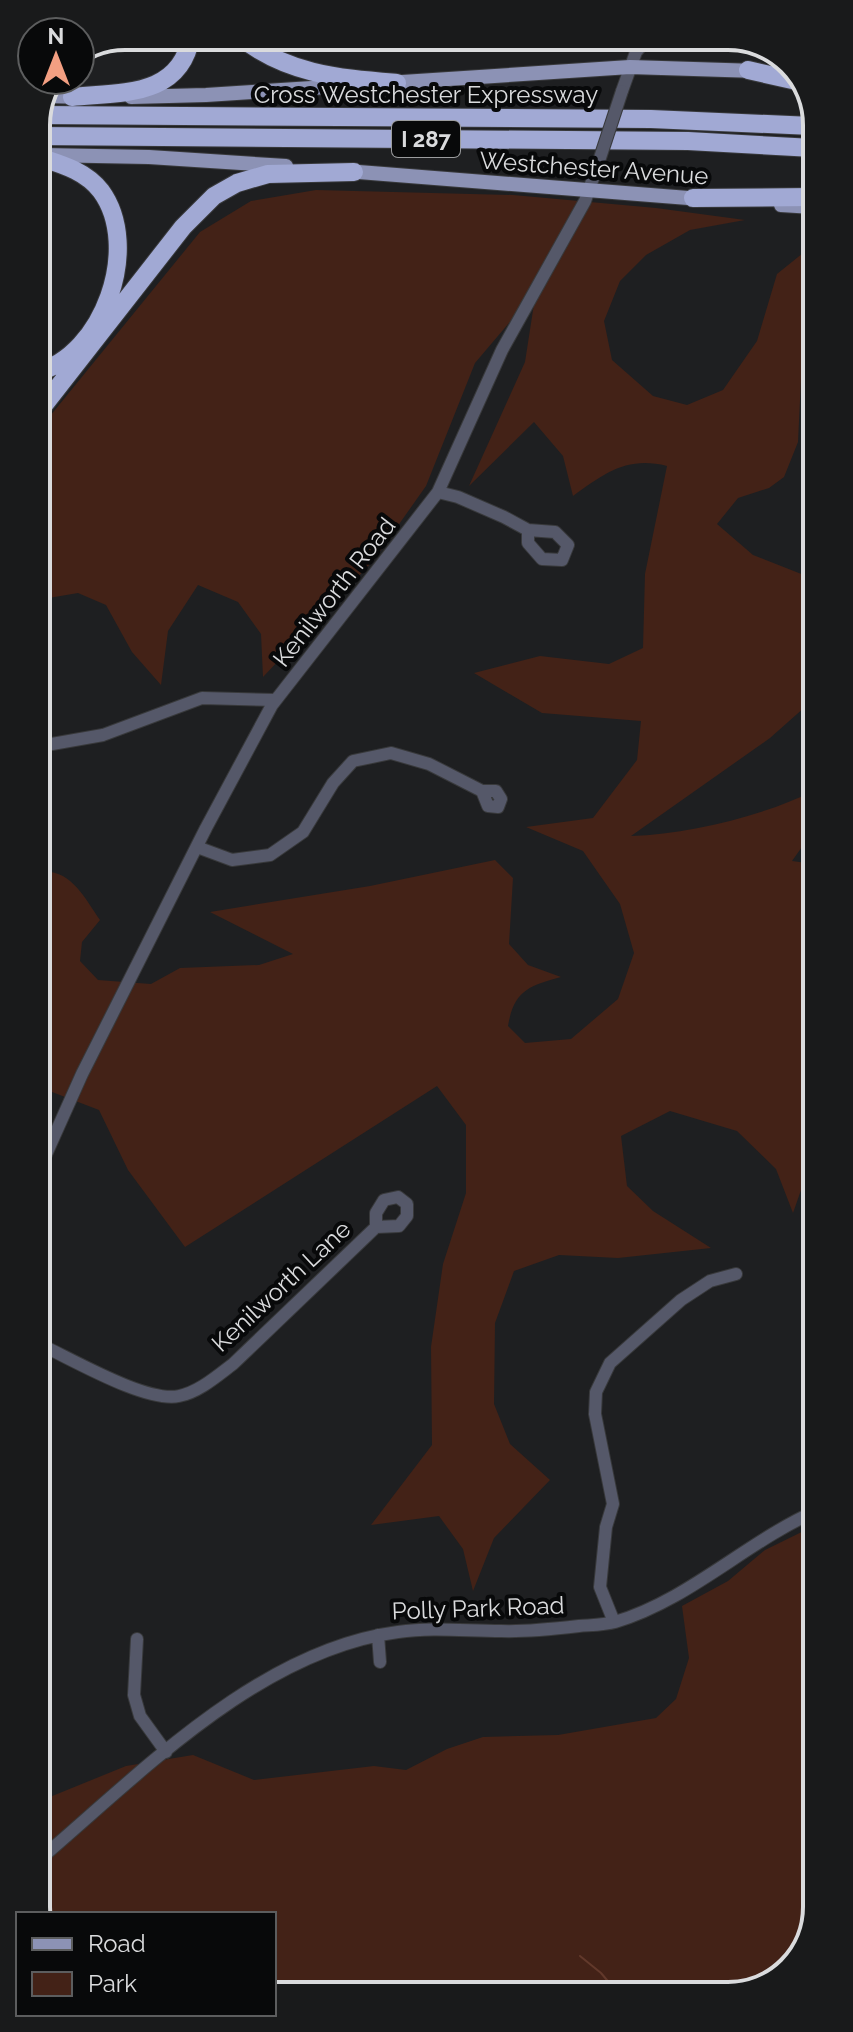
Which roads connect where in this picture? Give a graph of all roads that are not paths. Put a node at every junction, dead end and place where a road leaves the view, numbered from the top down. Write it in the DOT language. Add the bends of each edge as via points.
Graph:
graph roads {
  1 [pos="188,50"];
  2 [pos="261,50"];
  3 [pos="637,50"];
  4 [pos="630,67"];
  5 [pos="748,70"];
  6 [pos="783,74"];
  7 [pos="787,79"];
  8 [pos="397,83"];
  9 [pos="72,97"];
  10 [pos="54,103"];
  11 [pos="53,106"];
  12 [pos="803,126"];
  13 [pos="50,136"];
  14 [pos="803,147"];
  15 [pos="50,155"];
  16 [pos="50,160"];
  17 [pos="354,172"];
  18 [pos="589,190"];
  19 [pos="803,197"];
  20 [pos="693,198"];
  21 [pos="803,206"];
  22 [pos="50,366"];
  23 [pos="50,397"];
  24 [pos="438,492"];
  25 [pos="528,530"];
  26 [pos="276,700"];
  27 [pos="50,744"];
  28 [pos="482,791"];
  29 [pos="197,847"];
  30 [pos="50,1145"];
  31 [pos="376,1227"];
  32 [pos="736,1274"];
  33 [pos="50,1349"];
  34 [pos="803,1517"];
  35 [pos="614,1622"];
  36 [pos="378,1635"];
  37 [pos="137,1639"];
  38 [pos="380,1662"];
  39 [pos="166,1752"];
  40 [pos="50,1851"];
  1 -- 9 [label="highway" via="179,67 155,86"];
  2 -- 8 [label="highway" via="306,72"];
  3 -- 4 [label="street, Kenilworth Road"];
  4 -- 5 [label="main road"];
  4 -- 8 [label="main road"];
  4 -- 18 [label="street, Kenilworth Road, bridge"];
  5 -- 6 [label="main road"];
  5 -- 7 [label="highway"];
  8 -- 9 [label="main road"];
  9 -- 10 [label="main road"];
  11 -- 12 [label="highway, Cross Westchester Expressway / I 287"];
  13 -- 14 [label="highway, Cross Westchester Expressway / I 287" via="688,141"];
  15 -- 17 [label="main road, Westchester Avenue"];
  16 -- 22 [label="highway" via="96,186 113,213 119,248 112,290 94,324 63,360"];
  17 -- 18 [label="main road, Westchester Avenue"];
  17 -- 23 [label="highway" via="268,174 214,196 189,220"];
  18 -- 20 [label="main road, Westchester Avenue"];
  18 -- 24 [label="street, Kenilworth Road" via="502,350"];
  19 -- 20 [label="highway"];
  20 -- 21 [label="main road, Westchester Avenue"];
  24 -- 25 [label="street"];
  24 -- 26 [label="street, Kenilworth Road"];
  26 -- 27 [label="street" via="202,698 103,735"];
  26 -- 29 [label="street, Kenilworth Road"];
  28 -- 29 [label="street" via="429,764 391,753 353,761 303,832 270,855 232,860"];
  29 -- 30 [label="street, Kenilworth Road"];
  31 -- 33 [label="street, Kenilworth Lane" via="233,1364 182,1396 152,1396"];
  32 -- 35 [label="street" via="710,1281 681,1300 610,1363 596,1392 595,1414 613,1504 600,1587"];
  34 -- 35 [label="street, Polly Park Road" via="678,1594"];
  35 -- 36 [label="street, Polly Park Road" via="527,1631 426,1629"];
  36 -- 38 [label="street"];
  36 -- 39 [label="street, Polly Park Road" via="288,1667"];
  37 -- 39 [label="street" via="134,1695 140,1716"];
  39 -- 40 [label="street, Polly Park Road"];
}
